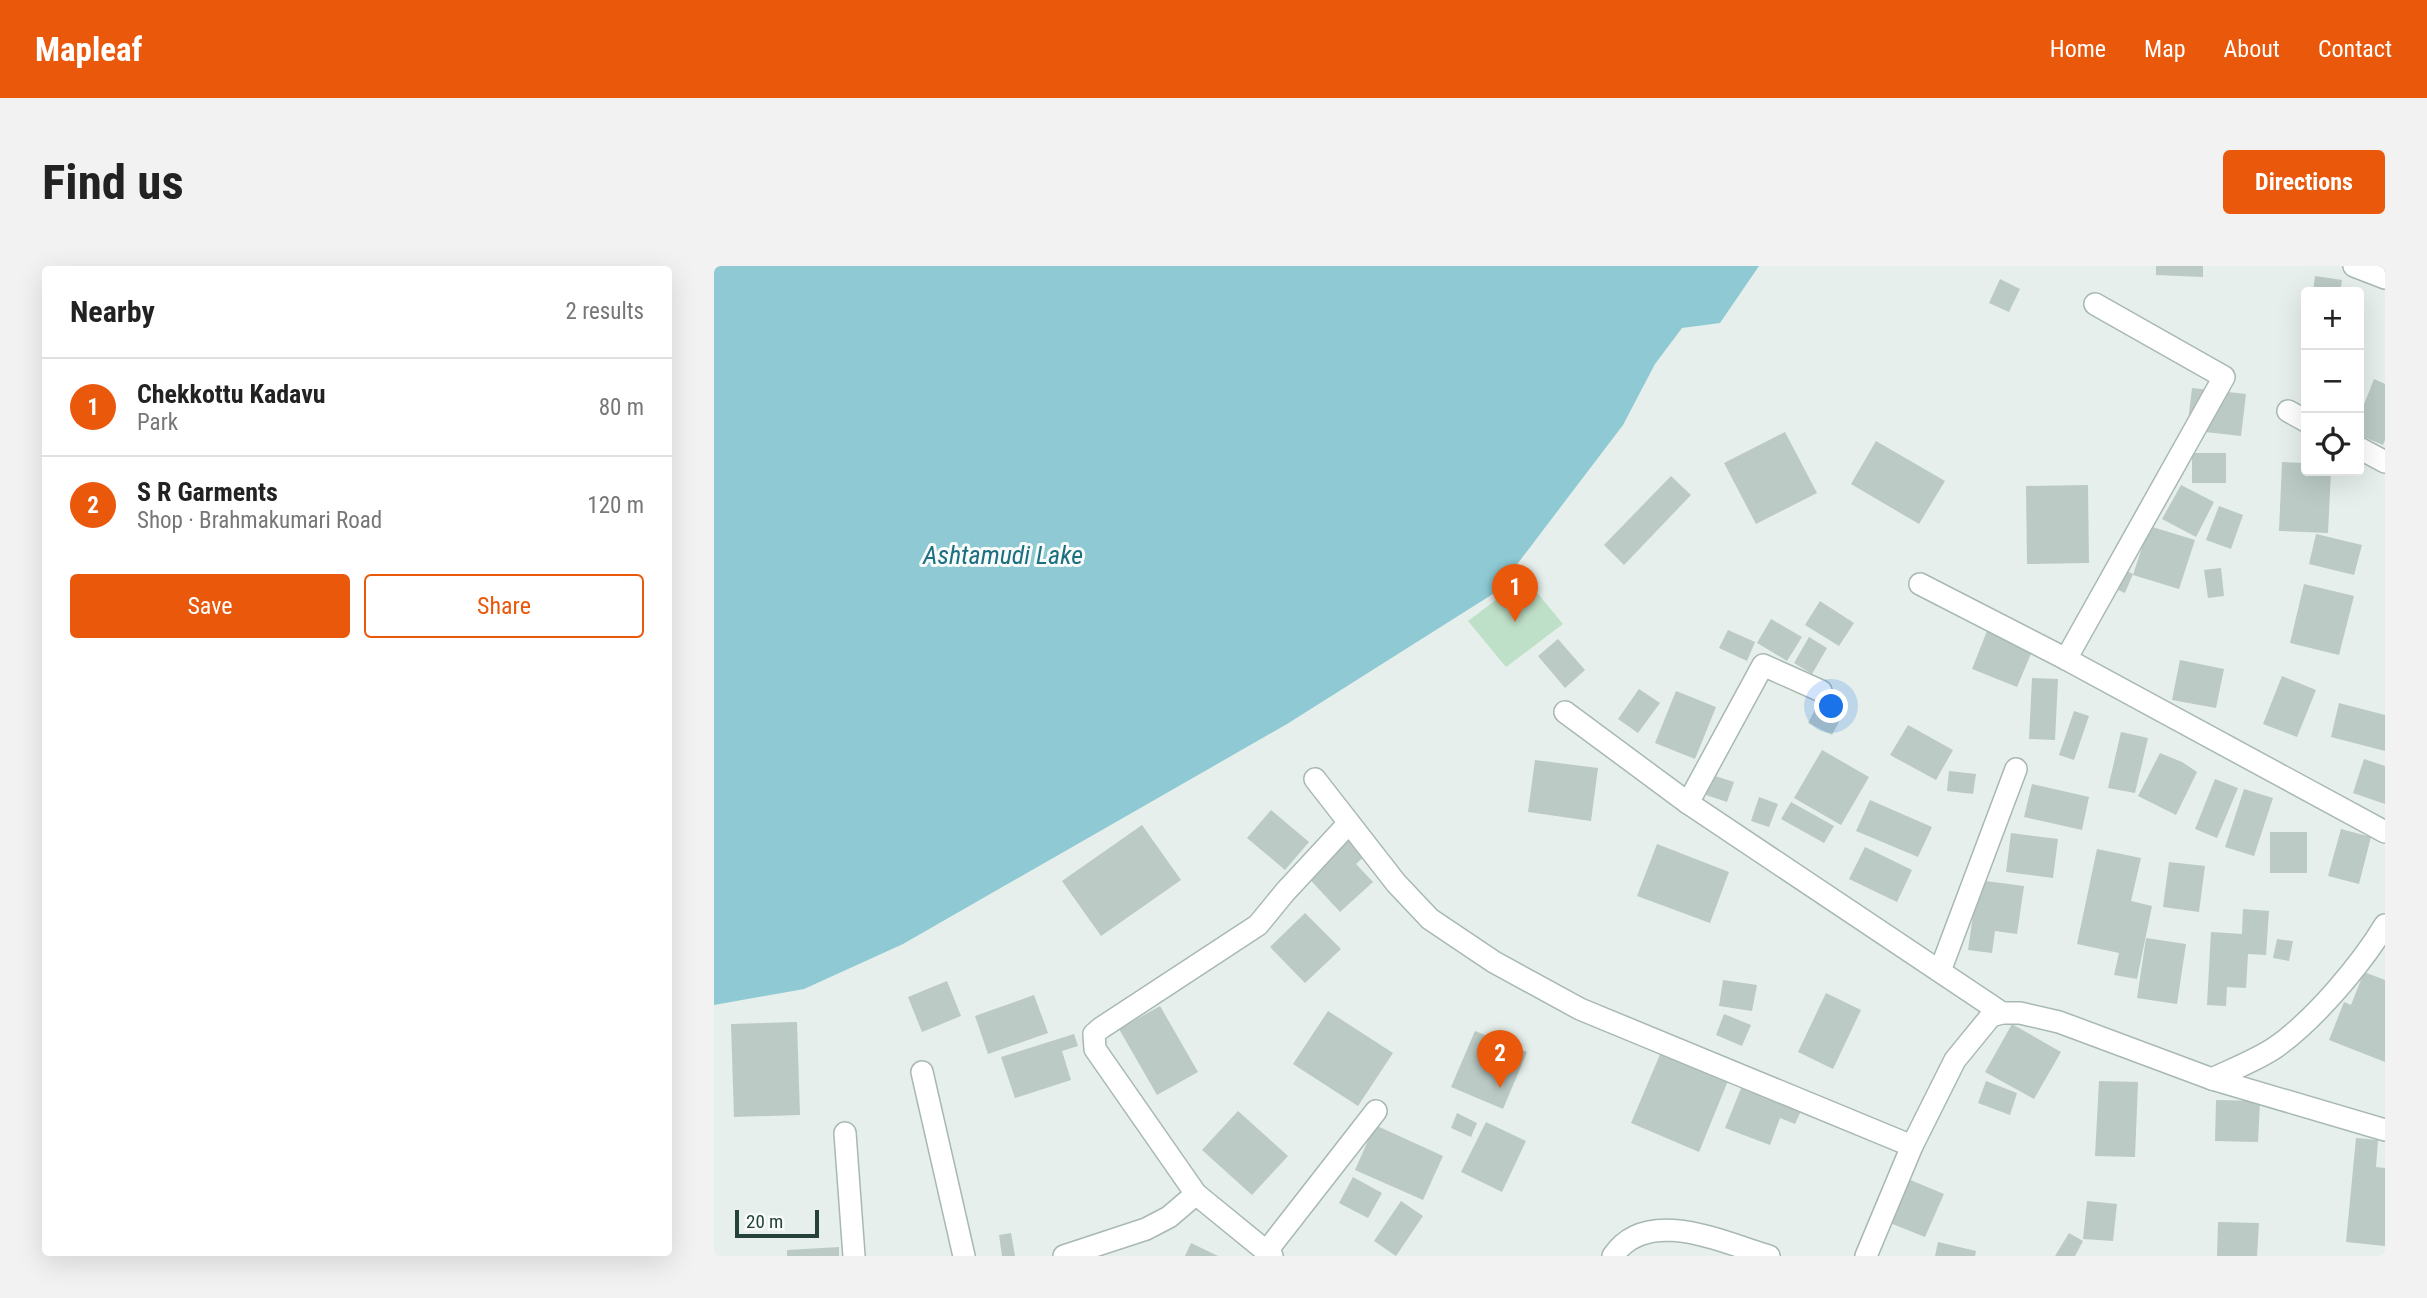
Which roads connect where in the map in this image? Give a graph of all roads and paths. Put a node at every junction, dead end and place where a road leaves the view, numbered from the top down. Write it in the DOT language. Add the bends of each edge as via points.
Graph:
graph roads {
  1 [pos="2354,266"];
  2 [pos="2385,278"];
  3 [pos="2095,304"];
  4 [pos="2364,451"];
  5 [pos="2385,462"];
  6 [pos="1920,584"];
  7 [pos="2066,659"];
  8 [pos="1821,691"];
  9 [pos="1565,712"];
  10 [pos="2017,769"];
  11 [pos="1315,779"];
  12 [pos="1688,803"];
  13 [pos="1349,823"];
  14 [pos="2385,832"];
  15 [pos="2385,925"];
  16 [pos="1940,971"];
  17 [pos="2002,1013"];
  18 [pos="922,1072"];
  19 [pos="2212,1079"];
  20 [pos="1376,1111"];
  21 [pos="2385,1130"];
  22 [pos="845,1133"];
  23 [pos="1912,1146"];
  24 [pos="1196,1194"];
  25 [pos="1269,1254"];
  26 [pos="854,1256"];
  27 [pos="964,1256"];
  28 [pos="1064,1256"];
  29 [pos="1613,1256"];
  30 [pos="1769,1256"];
  31 [pos="1866,1256"];
  1 -- 2 [label="street"];
  3 -- 7 [label="street" via="2224,377"];
  4 -- 5 [label="street"];
  6 -- 7 [label="street"];
  7 -- 14 [label="street"];
  8 -- 12 [label="street" via="1763,665"];
  9 -- 12 [label="street"];
  10 -- 16 [label="street"];
  11 -- 13 [label="street"];
  12 -- 16 [label="street"];
  13 -- 23 [label="street" via="1430,919 1494,962 1580,1009"];
  13 -- 24 [label="street" via="1258,925 1094,1034 1095,1049 1109,1071"];
  15 -- 19 [label="street" via="2319,1008 2275,1047"];
  16 -- 17 [label="street"];
  17 -- 19 [label="street" via="2059,1023"];
  17 -- 23 [label="street" via="1991,1016 1955,1060"];
  18 -- 27 [label="street"];
  19 -- 21 [label="street"];
  20 -- 25 [label="street"];
  22 -- 26 [label="street"];
  23 -- 31 [label="street"];
  24 -- 25 [label="street"];
  24 -- 28 [label="street" via="1146,1230"];
  29 -- 30 [label="street" via="1649,1230 1681,1230"];
}
